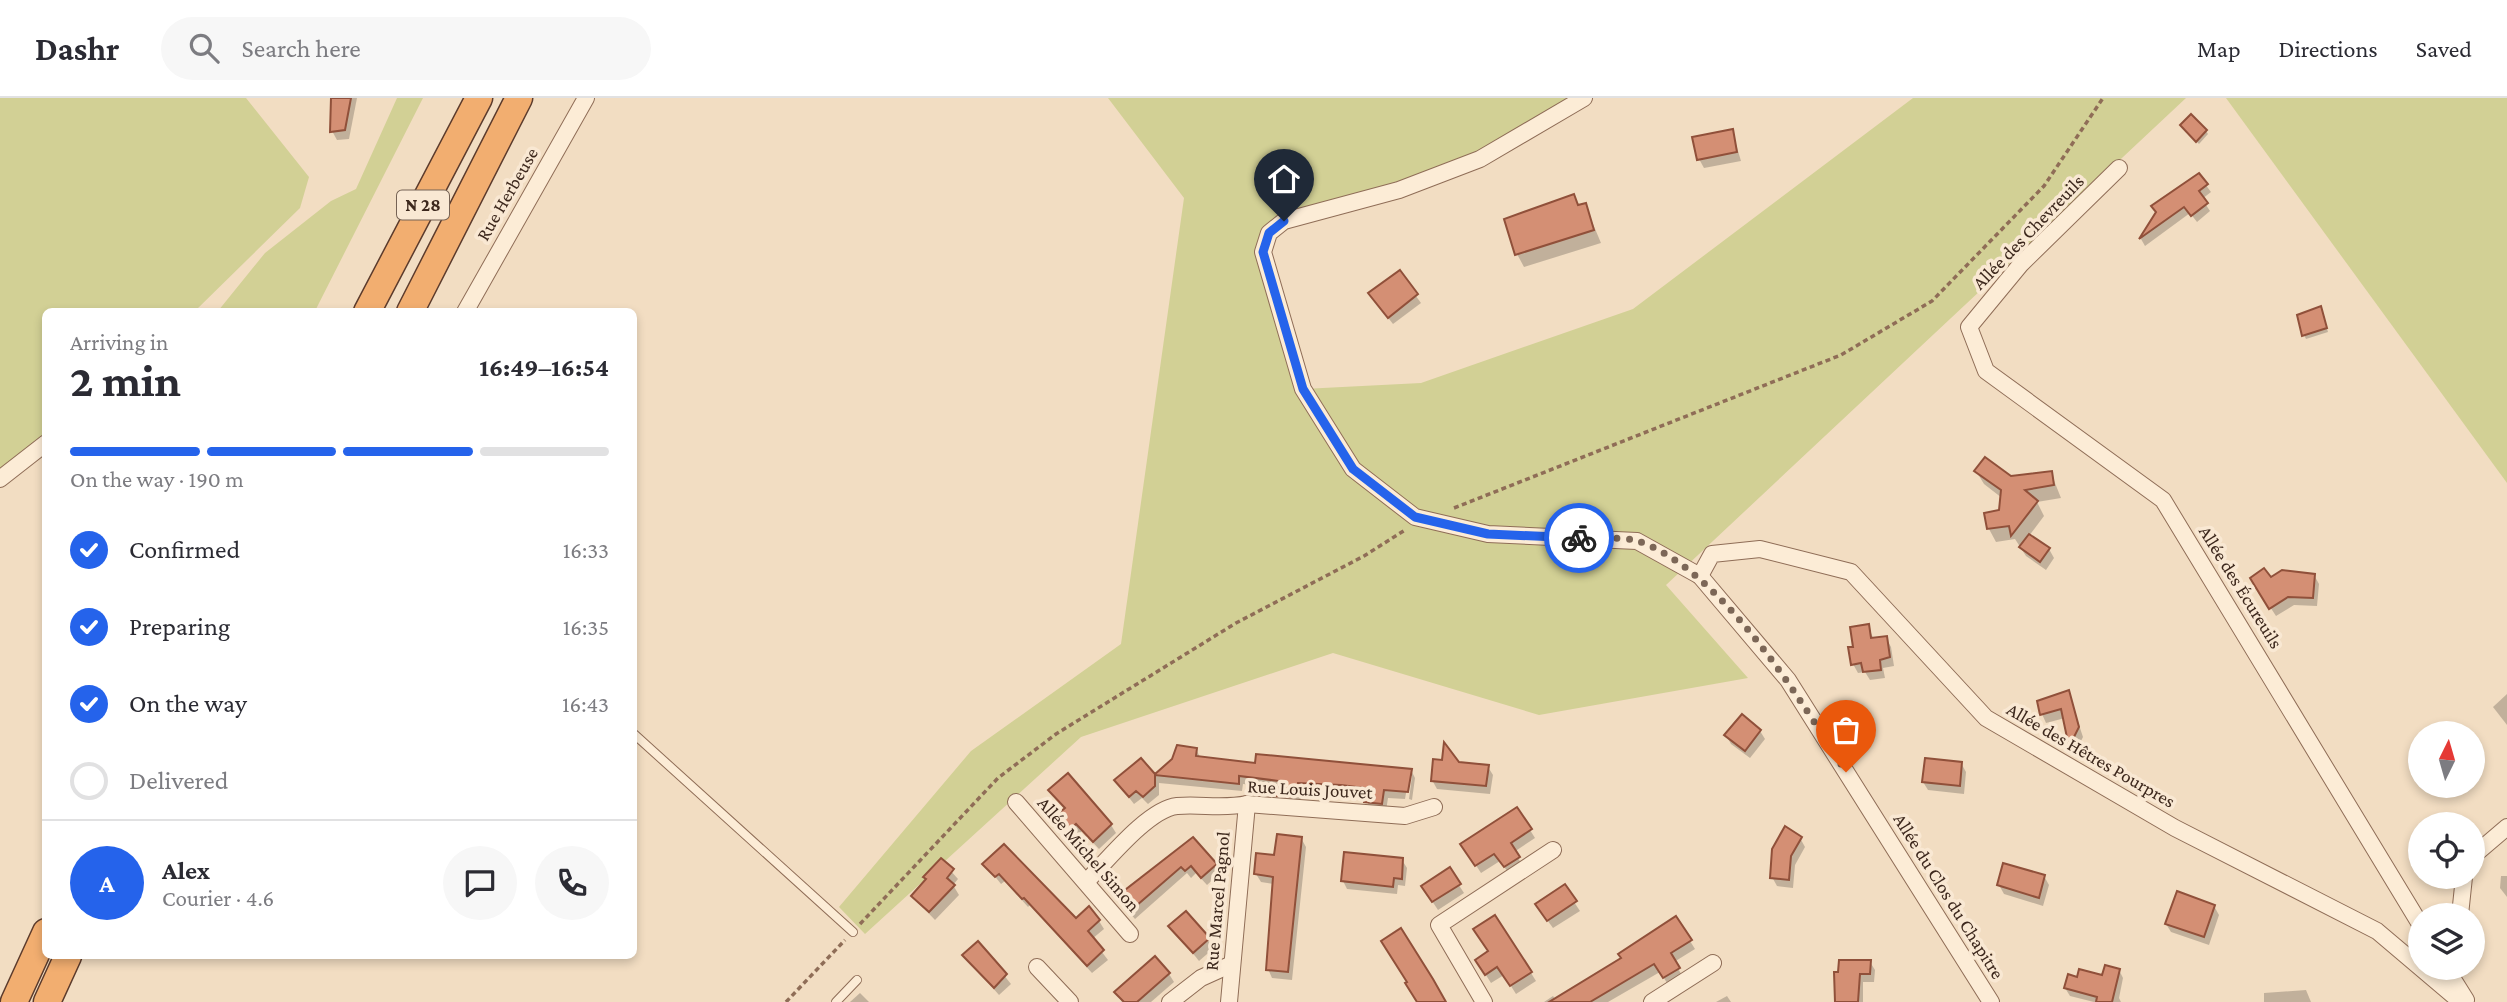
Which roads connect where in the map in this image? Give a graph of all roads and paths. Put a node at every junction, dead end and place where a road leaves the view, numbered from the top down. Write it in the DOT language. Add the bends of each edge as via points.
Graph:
graph roads {
  1 [pos="479,98"];
  2 [pos="519,98"];
  3 [pos="536,98"];
  4 [pos="586,98"];
  5 [pos="1584,98"];
  6 [pos="2119,168"];
  7 [pos="468,202"];
  8 [pos="369,308"];
  9 [pos="412,308"];
  10 [pos="467,308"];
  11 [pos="1969,327"];
  12 [pos="42,446"];
  13 [pos="0,479"];
  14 [pos="1700,576"];
  15 [pos="637,737"];
  16 [pos="1016,802"];
  17 [pos="1247,804"];
  18 [pos="1434,807"];
  19 [pos="2507,827"];
  20 [pos="2485,846"];
  21 [pos="1553,850"];
  22 [pos="1086,882"];
  23 [pos="2408,904"];
  24 [pos="853,932"];
  25 [pos="1130,934"];
  26 [pos="42,940"];
  27 [pos="67,959"];
  28 [pos="1713,963"];
  29 [pos="1232,964"];
  30 [pos="1037,967"];
  31 [pos="857,979"];
  32 [pos="2453,980"];
  33 [pos="2461,980"];
  34 [pos="2463,999"];
  35 [pos="13,1002"];
  36 [pos="47,1002"];
  37 [pos="786,1002"];
  38 [pos="836,1002"];
  39 [pos="1070,1002"];
  40 [pos="1170,1002"];
  41 [pos="1229,1002"];
  42 [pos="1484,1002"];
  43 [pos="1652,1002"];
  44 [pos="1991,1002"];
  1 -- 8 [label="highway, N 28"];
  2 -- 7 [label="highway, N 28"];
  3 -- 7 [label="highway"];
  4 -- 10 [label="street, Rue Herbeuse"];
  5 -- 14 [label="street, Allée du Clos du Chapitre" via="1480,159 1399,190 1284,221 1269,233 1263,252 1303,389 1353,469 1415,517 1488,534 1637,541"];
  6 -- 11 [label="street, Allée des Chevreuils" via="2021,264"];
  7 -- 9 [label="highway, N 28"];
  11 -- 23 [label="street, Allée des Écureuils" via="1986,372 2163,499"];
  12 -- 13 [label="street"];
  14 -- 34 [label="street, Allée des Hêtres Pourpres" via="1712,554 1760,549 1851,572 1986,718 2175,828 2377,931"];
  14 -- 44 [label="street, Allée du Clos du Chapitre" via="1788,680"];
  15 -- 24 [label="lane"];
  16 -- 22 [label="street, Allée Michel Simon"];
  17 -- 18 [label="street, Rue Louis Jouvet" via="1405,816"];
  17 -- 22 [label="street, Rue Louis Jouvet" via="1175,806 1154,815"];
  17 -- 29 [label="street, Rue Marcel Pagnol"];
  19 -- 20 [label="street"];
  21 -- 42 [label="street" via="1439,926"];
  22 -- 25 [label="street, Allée Michel Simon"];
  24 -- 37 [label="path"];
  26 -- 35 [label="highway"];
  27 -- 36 [label="highway"];
  28 -- 43 [label="street"];
  29 -- 40 [label="street" via="1200,978"];
  29 -- 41 [label="street, Rue Marcel Pagnol"];
  30 -- 39 [label="street"];
  31 -- 38 [label="lane"];
  32 -- 34 [label="street"];
  33 -- 34 [label="street"];
}
